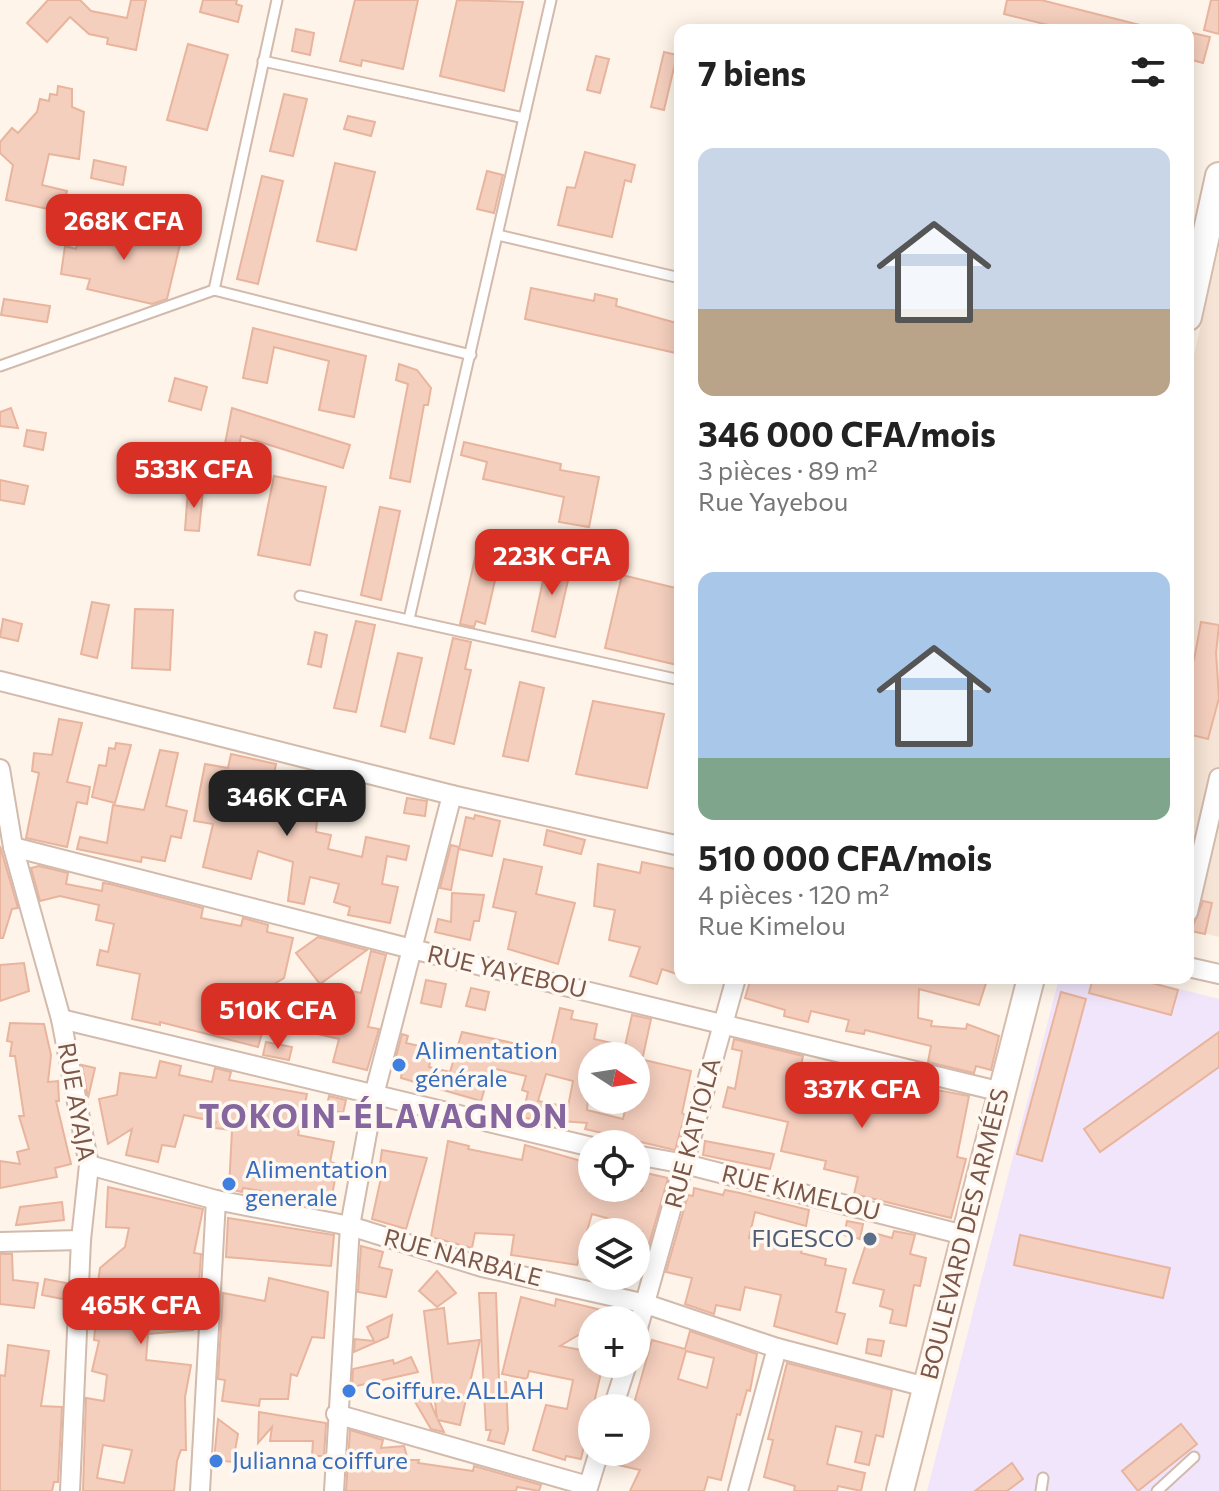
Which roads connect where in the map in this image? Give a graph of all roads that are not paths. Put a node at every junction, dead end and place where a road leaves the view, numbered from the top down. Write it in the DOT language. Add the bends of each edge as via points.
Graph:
graph roads {
  1 [pos="277,0"];
  2 [pos="551,0"];
  3 [pos="263,61"];
  4 [pos="524,118"];
  5 [pos="1219,176"];
  6 [pos="498,235"];
  7 [pos="674,277"];
  8 [pos="214,290"];
  9 [pos="1194,290"];
  10 [pos="471,355"];
  11 [pos="0,366"];
  12 [pos="300,596"];
  13 [pos="409,619"];
  14 [pos="674,679"];
  15 [pos="0,681"];
  16 [pos="0,769"];
  17 [pos="1218,786"];
  18 [pos="452,795"];
  19 [pos="674,845"];
  20 [pos="13,847"];
  21 [pos="1194,887"];
  22 [pos="412,949"];
  23 [pos="1194,968"];
  24 [pos="1219,974"];
  25 [pos="734,984"];
  26 [pos="1029,984"];
  27 [pos="61,1019"];
  28 [pos="722,1023"];
  29 [pos="1002,1092"];
  30 [pos="374,1095"];
  31 [pos="578,1144"];
  32 [pos="650,1158"];
  33 [pos="685,1164"];
  34 [pos="89,1165"];
  35 [pos="216,1200"];
  36 [pos="350,1226"];
  37 [pos="964,1235"];
  38 [pos="81,1240"];
  39 [pos="0,1242"];
  40 [pos="646,1304"];
  41 [pos="777,1348"];
  42 [pos="926,1387"];
  43 [pos="336,1414"];
  44 [pos="1194,1457"];
  45 [pos="595,1466"];
  46 [pos="1043,1478"];
  47 [pos="588,1488"];
  48 [pos="70,1491"];
  49 [pos="200,1491"];
  50 [pos="334,1491"];
  51 [pos="738,1491"];
  52 [pos="900,1491"];
  53 [pos="1041,1491"];
  54 [pos="1157,1491"];
  1 -- 3 [label="lane"];
  2 -- 4 [label="lane"];
  3 -- 4 [label="lane"];
  3 -- 8 [label="lane"];
  4 -- 6 [label="lane"];
  5 -- 9 [label="street"];
  6 -- 7 [label="lane"];
  6 -- 10 [label="lane"];
  8 -- 10 [label="lane"];
  8 -- 11 [label="lane"];
  10 -- 13 [label="lane"];
  12 -- 13 [label="lane"];
  13 -- 14 [label="lane"];
  15 -- 18 [label="street"];
  16 -- 20 [label="street, RUE AYAJA"];
  17 -- 21 [label="street"];
  18 -- 19 [label="street"];
  18 -- 22 [label="street"];
  20 -- 22 [label="street, RUE YAYEBOU"];
  20 -- 27 [label="street, RUE AYAJA"];
  22 -- 28 [label="street, RUE YAYEBOU"];
  22 -- 30 [label="street"];
  23 -- 24 [label="street"];
  25 -- 28 [label="street, RUE KATIOLA"];
  26 -- 29 [label="street, BOULEVARD DES ARMÉES"];
  27 -- 30 [label="street"];
  27 -- 34 [label="street, RUE AYAJA"];
  28 -- 29 [label="street, RUE YAYEBOU"];
  28 -- 33 [label="street, RUE KATIOLA"];
  29 -- 37 [label="street, BOULEVARD DES ARMÉES"];
  30 -- 31 [label="street"];
  30 -- 36 [label="street"];
  32 -- 33 [label="street, RUE KIMELOU"];
  33 -- 37 [label="street, RUE KIMELOU"];
  33 -- 40 [label="street, RUE KATIOLA"];
  34 -- 35 [label="street, RUE NARBALE"];
  34 -- 38 [label="street, RUE AYAJA"];
  35 -- 36 [label="street, RUE NARBALE"];
  35 -- 49 [label="street"];
  36 -- 40 [label="street, RUE NARBALE" via="482,1267"];
  36 -- 43 [label="street"];
  37 -- 42 [label="street, BOULEVARD DES ARMÉES"];
  38 -- 39 [label="street"];
  38 -- 48 [label="street, RUE AYAJA"];
  40 -- 41 [label="street, RUE NARBALE"];
  41 -- 42 [label="street, RUE NARBALE"];
  41 -- 51 [label="street"];
  42 -- 52 [label="street, BOULEVARD DES ARMÉES"];
  43 -- 47 [label="street"];
  43 -- 50 [label="street"];
  44 -- 54 [label="lane"];
  45 -- 47 [label="street"];
  46 -- 53 [label="lane"];
}
